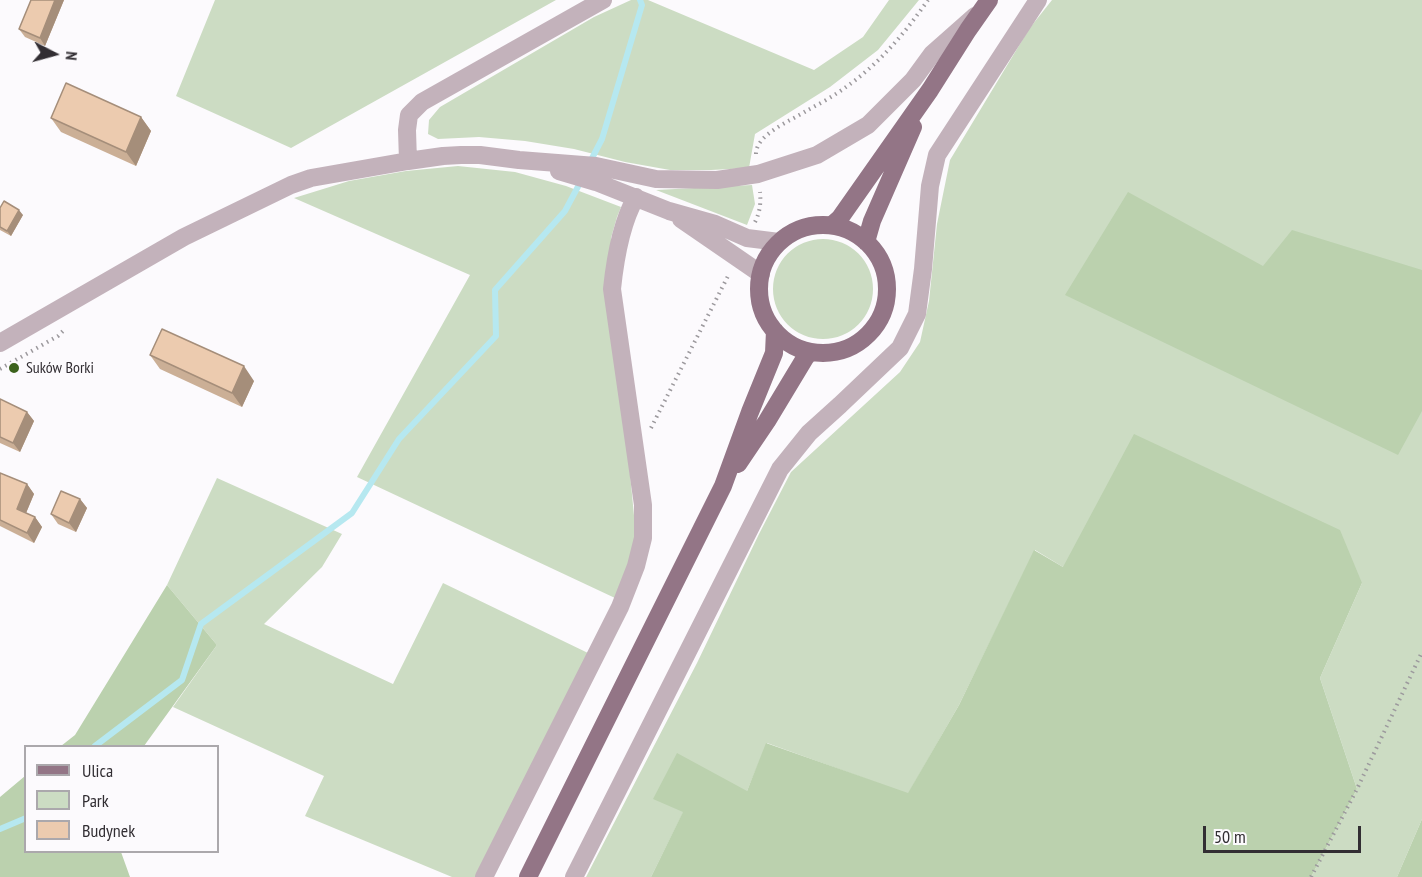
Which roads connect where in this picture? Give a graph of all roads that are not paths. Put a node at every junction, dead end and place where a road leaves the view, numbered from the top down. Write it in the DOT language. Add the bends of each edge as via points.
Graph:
graph roads {
  1 [pos="603,0"];
  2 [pos="1038,0"];
  3 [pos="987,3"];
  4 [pos="930,90"];
  5 [pos="408,161"];
  6 [pos="586,172"];
  7 [pos="636,197"];
  8 [pos="669,211"];
  9 [pos="832,225"];
  10 [pos="779,242"];
  11 [pos="866,242"];
  12 [pos="761,274"];
  13 [pos="775,332"];
  14 [pos="0,343"];
  15 [pos="810,352"];
  16 [pos="723,486"];
  17 [pos="484,877"];
  18 [pos="528,877"];
  19 [pos="574,877"];
  1 -- 5 [label="street" via="422,102 409,115"];
  2 -- 19 [label="street" via="937,154 916,314 900,348 809,433 780,468"];
  3 -- 4 [label="main road"];
  3 -- 6 [label="street" via="932,54 913,80 868,124 818,155 758,174 717,180"];
  4 -- 9 [label="main road"];
  4 -- 11 [label="main road"];
  5 -- 6 [label="street" via="480,155"];
  5 -- 14 [label="street" via="291,185 184,237"];
  6 -- 7 [label="street"];
  7 -- 8 [label="street"];
  7 -- 17 [label="street" via="615,259 612,289 643,505 643,538 620,607"];
  8 -- 10 [label="street" via="747,238"];
  8 -- 12 [label="street"];
  9 -- 10 [label="main road" via="803,228"];
  9 -- 11 [label="main road"];
  10 -- 12 [label="main road" via="767,257"];
  11 -- 15 [label="main road" via="882,264 886,278 880,318 851,346 838,351"];
  12 -- 13 [label="main road" via="760,304"];
  13 -- 15 [label="main road"];
  13 -- 16 [label="main road" via="774,353"];
  15 -- 16 [label="main road"];
  16 -- 18 [label="main road"];
}
